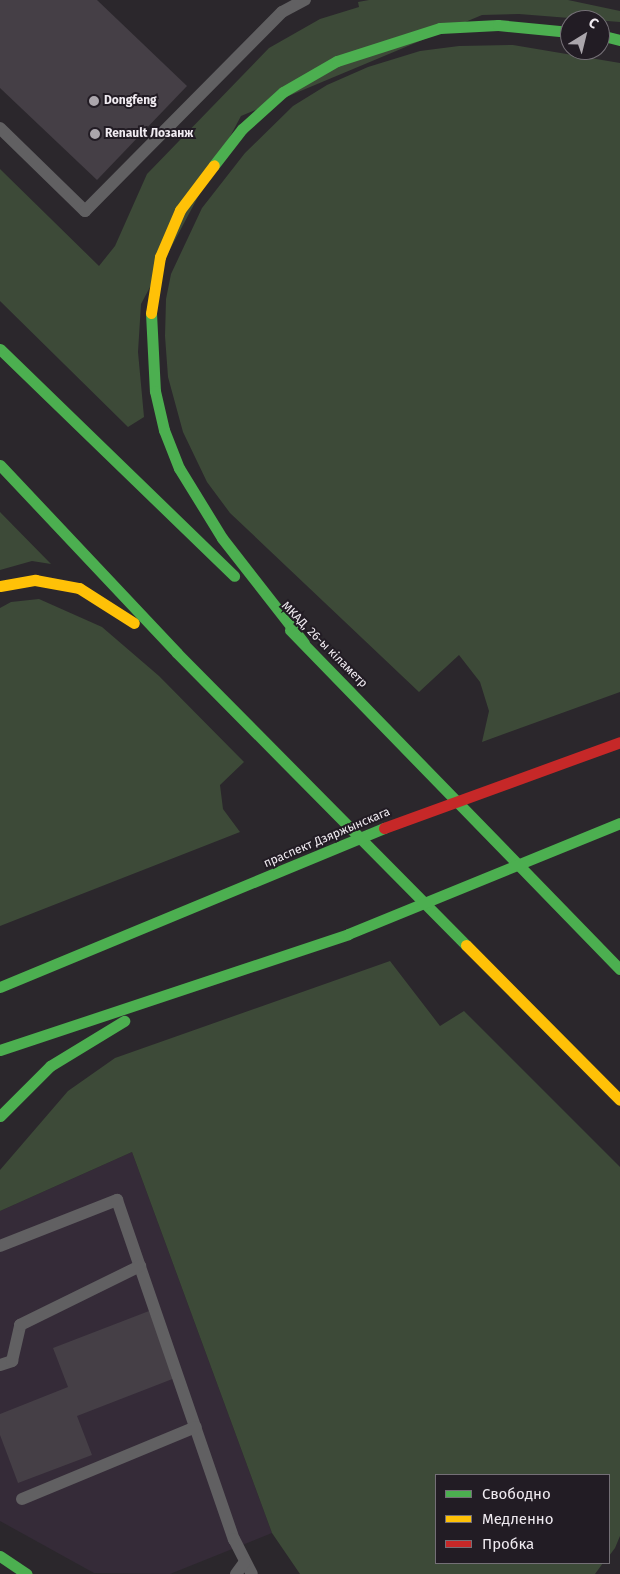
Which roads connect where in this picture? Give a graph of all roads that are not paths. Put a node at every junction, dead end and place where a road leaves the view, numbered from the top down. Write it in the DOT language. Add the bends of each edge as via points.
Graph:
graph roads {
  1 [pos="304,0"];
  2 [pos="560,31"];
  3 [pos="0,128"];
  4 [pos="0,349"];
  5 [pos="0,464"];
  6 [pos="0,586"];
  7 [pos="304,643"];
  8 [pos="177,652"];
  9 [pos="620,742"];
  10 [pos="620,823"];
  11 [pos="10,968"];
  12 [pos="49,969"];
  13 [pos="620,970"];
  14 [pos="0,987"];
  15 [pos="161,998"];
  16 [pos="0,1050"];
  17 [pos="618,1099"];
  18 [pos="0,1116"];
  19 [pos="0,1246"];
  20 [pos="140,1266"];
  21 [pos="0,1365"];
  22 [pos="196,1427"];
  23 [pos="22,1500"];
  24 [pos="0,1556"];
  25 [pos="244,1563"];
  26 [pos="26,1574"];
  27 [pos="236,1574"];
  28 [pos="252,1574"];
  1 -- 3 [label="lane" via="282,12 85,211"];
  2 -- 7 [label="highway" via="498,25 440,28 337,61 283,92 242,128 180,210 160,257 151,301 155,391 164,430 179,468 222,538"];
  4 -- 7 [label="highway, МКАД, 26-ы кіламетр"];
  5 -- 8 [label="highway"];
  6 -- 8 [label="highway" via="35,580 79,588"];
  7 -- 13 [label="highway, МКАД, 26-ы кіламетр"];
  8 -- 17 [label="highway"];
  9 -- 12 [label="highway, праспект Дзяржынскага" via="408,818"];
  10 -- 15 [label="highway" via="348,934"];
  11 -- 12 [label="highway"];
  12 -- 14 [label="highway, праспект Дзяржынскага"];
  15 -- 16 [label="highway"];
  15 -- 18 [label="highway" via="50,1066"];
  19 -- 20 [label="lane" via="117,1200"];
  20 -- 21 [label="lane" via="20,1325 12,1361"];
  20 -- 22 [label="lane"];
  22 -- 23 [label="lane"];
  22 -- 25 [label="lane"];
  24 -- 26 [label="highway"];
  25 -- 27 [label="lane"];
  25 -- 28 [label="lane"];
}
